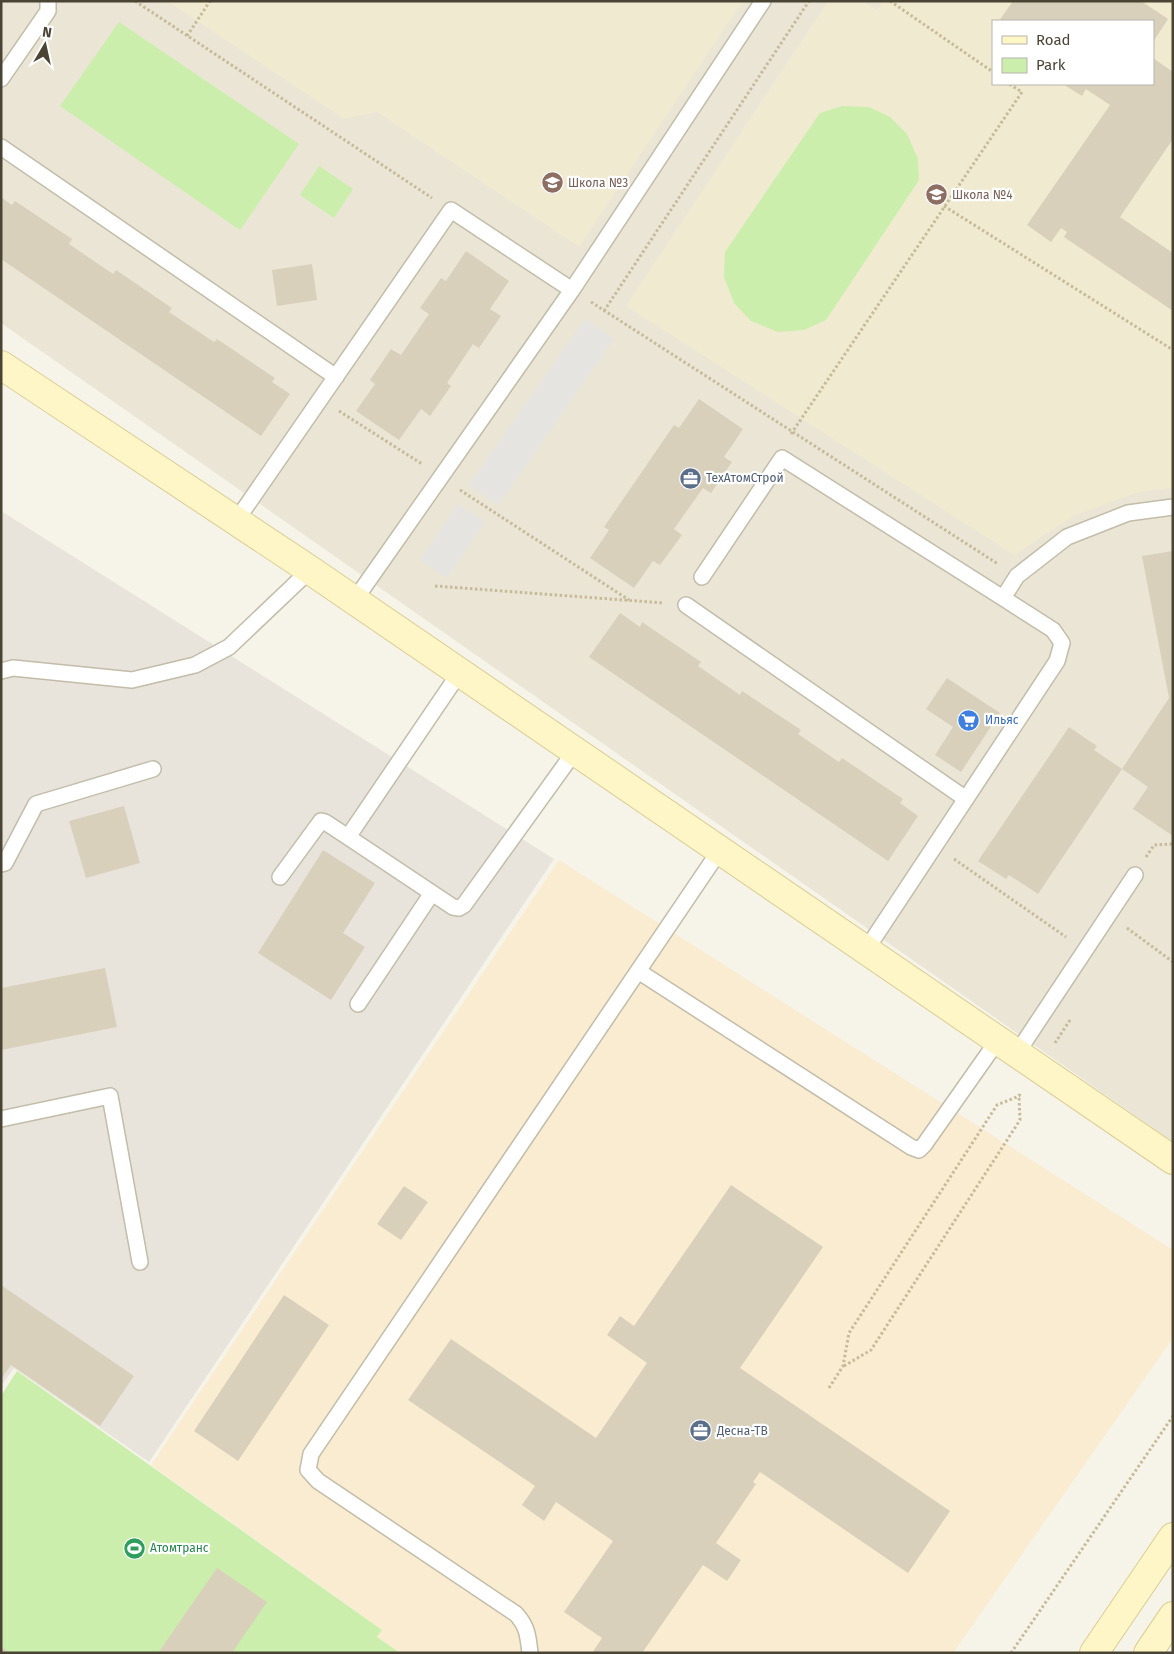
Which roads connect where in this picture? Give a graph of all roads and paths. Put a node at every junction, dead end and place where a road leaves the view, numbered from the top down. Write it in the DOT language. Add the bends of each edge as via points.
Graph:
graph roads {
  1 [pos="48,1"];
  2 [pos="135,1"];
  3 [pos="210,1"];
  4 [pos="763,1"];
  5 [pos="809,1"];
  6 [pos="890,1"];
  7 [pos="187,36"];
  8 [pos="992,71"];
  9 [pos="1,79"];
  10 [pos="1011,85"];
  11 [pos="1,147"];
  12 [pos="944,206"];
  13 [pos="451,210"];
  14 [pos="572,290"];
  15 [pos="604,311"];
  16 [pos="1173,350"];
  17 [pos="1,365"];
  18 [pos="336,377"];
  19 [pos="321,399"];
  20 [pos="792,432"];
  21 [pos="782,458"];
  22 [pos="441,477"];
  23 [pos="1173,507"];
  24 [pos="236,521"];
  25 [pos="310,570"];
  26 [pos="1017,576"];
  27 [pos="702,577"];
  28 [pos="436,586"];
  29 [pos="1004,598"];
  30 [pos="629,600"];
  31 [pos="354,601"];
  32 [pos="686,605"];
  33 [pos="1,671"];
  34 [pos="460,672"];
  35 [pos="575,751"];
  36 [pos="153,769"];
  37 [pos="966,799"];
  38 [pos="348,838"];
  39 [pos="1173,844"];
  40 [pos="935,846"];
  41 [pos="720,850"];
  42 [pos="1,864"];
  43 [pos="1135,875"];
  44 [pos="280,877"];
  45 [pos="432,893"];
  46 [pos="1108,914"];
  47 [pos="866,950"];
  48 [pos="1084,950"];
  49 [pos="1173,962"];
  50 [pos="638,971"];
  51 [pos="358,1004"];
  52 [pos="1070,1020"];
  53 [pos="1054,1044"];
  54 [pos="1007,1046"];
  55 [pos="1024,1089"];
  56 [pos="1019,1096"];
  57 [pos="1,1119"];
  58 [pos="1173,1160"];
  59 [pos="140,1262"];
  60 [pos="843,1366"];
  61 [pos="829,1388"];
  62 [pos="1173,1416"];
  63 [pos="1173,1537"];
  64 [pos="1173,1616"];
  65 [pos="530,1653"];
  66 [pos="1011,1653"];
  67 [pos="1094,1653"];
  68 [pos="1148,1653"];
  1 -- 9 [label="lane" via="48,11"];
  2 -- 7 [label="path"];
  3 -- 7 [label="path"];
  4 -- 14 [label="lane"];
  5 -- 15 [label="path"];
  6 -- 8 [label="path"];
  7 -- 13 [label="path"];
  10 -- 12 [label="path" via="1022,92"];
  11 -- 18 [label="lane"];
  12 -- 16 [label="path"];
  12 -- 20 [label="path"];
  13 -- 14 [label="lane"];
  13 -- 18 [label="lane"];
  14 -- 15 [label="path"];
  14 -- 22 [label="lane"];
  15 -- 20 [label="path"];
  17 -- 24 [label="street"];
  18 -- 19 [label="lane"];
  19 -- 22 [label="path"];
  19 -- 24 [label="lane"];
  20 -- 21 [label="path"];
  20 -- 26 [label="path"];
  21 -- 27 [label="lane"];
  21 -- 29 [label="lane"];
  22 -- 30 [label="path"];
  22 -- 31 [label="lane"];
  23 -- 26 [label="lane" via="1128,513 1067,537"];
  24 -- 25 [label="street"];
  25 -- 31 [label="street"];
  25 -- 33 [label="lane" via="230,647 195,665 132,680 13,668"];
  26 -- 29 [label="lane"];
  28 -- 30 [label="path"];
  29 -- 37 [label="lane" via="1053,630 1062,643 1057,662"];
  30 -- 32 [label="path"];
  31 -- 34 [label="street"];
  32 -- 37 [label="lane"];
  34 -- 35 [label="street"];
  34 -- 38 [label="lane"];
  35 -- 41 [label="street"];
  35 -- 45 [label="lane" via="464,905 453,907"];
  36 -- 42 [label="lane" via="36,804 5,863"];
  37 -- 40 [label="lane"];
  38 -- 44 [label="lane" via="321,821"];
  38 -- 45 [label="lane"];
  39 -- 43 [label="path" via="1154,845"];
  40 -- 47 [label="lane"];
  40 -- 48 [label="path"];
  41 -- 47 [label="street"];
  41 -- 50 [label="lane"];
  43 -- 46 [label="lane"];
  45 -- 51 [label="lane"];
  46 -- 48 [label="lane"];
  46 -- 49 [label="path"];
  47 -- 54 [label="street"];
  48 -- 54 [label="lane"];
  50 -- 54 [label="lane" via="918,1150"];
  50 -- 65 [label="lane" via="311,1454 308,1470 318,1481 516,1614 528,1634"];
  52 -- 53 [label="path"];
  54 -- 58 [label="street"];
  55 -- 56 [label="path"];
  56 -- 60 [label="path" via="997,1105 849,1333"];
  56 -- 60 [label="path" via="1020,1120 872,1350"];
  57 -- 59 [label="lane" via="110,1096"];
  60 -- 61 [label="path"];
  62 -- 66 [label="path"];
  63 -- 67 [label="street"];
  64 -- 68 [label="street"];
}
